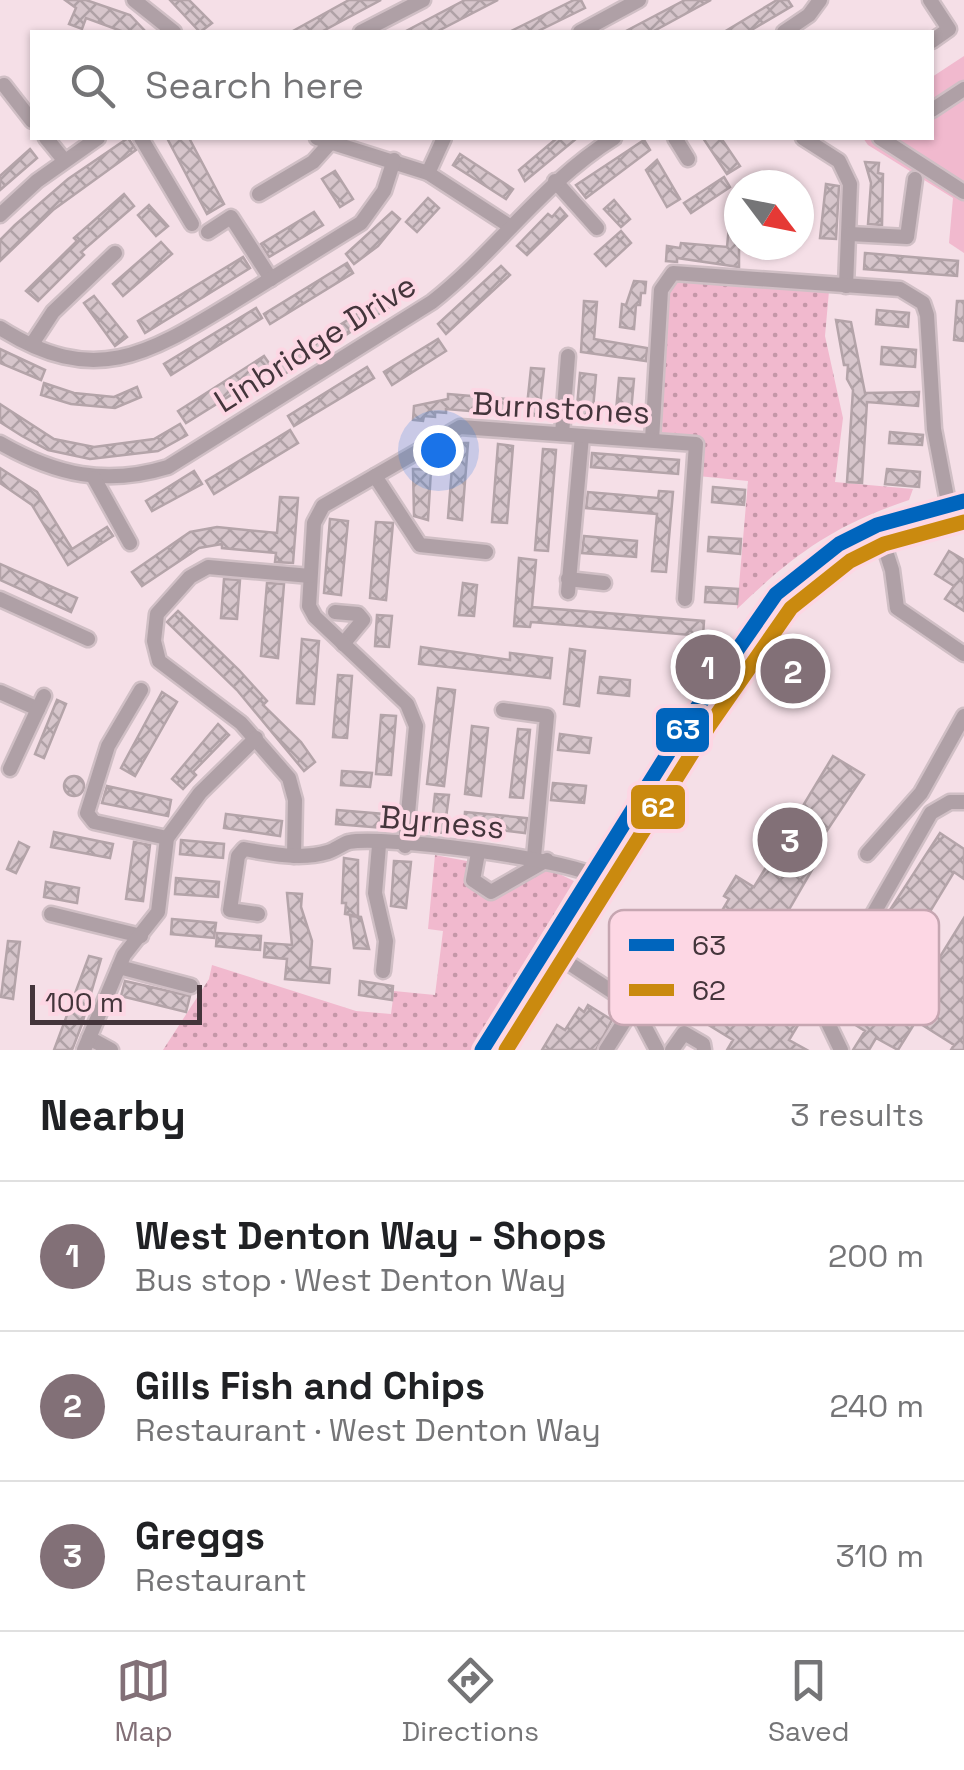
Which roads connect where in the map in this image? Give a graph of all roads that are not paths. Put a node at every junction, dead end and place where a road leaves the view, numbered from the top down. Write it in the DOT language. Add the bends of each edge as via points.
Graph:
graph roads {
  1 [pos="134,0"];
  2 [pos="423,0"];
  3 [pos="820,0"];
  4 [pos="930,0"];
  5 [pos="630,2"];
  6 [pos="172,30"];
  7 [pos="364,30"];
  8 [pos="583,30"];
  9 [pos="787,30"];
  10 [pos="934,40"];
  11 [pos="4,86"];
  12 [pos="964,90"];
  13 [pos="934,109"];
  14 [pos="30,118"];
  15 [pos="48,140"];
  16 [pos="95,140"];
  17 [pos="142,140"];
  18 [pos="324,140"];
  19 [pos="443,140"];
  20 [pos="605,140"];
  21 [pos="675,140"];
  22 [pos="885,140"];
  23 [pos="806,141"];
  24 [pos="688,159"];
  25 [pos="64,160"];
  26 [pos="394,160"];
  27 [pos="428,173"];
  28 [pos="915,179"];
  29 [pos="555,181"];
  30 [pos="964,192"];
  31 [pos="260,194"];
  32 [pos="0,216"];
  33 [pos="192,224"];
  34 [pos="511,228"];
  35 [pos="597,228"];
  36 [pos="208,232"];
  37 [pos="850,234"];
  38 [pos="115,252"];
  39 [pos="270,279"];
  40 [pos="846,286"];
  41 [pos="0,328"];
  42 [pos="32,344"];
  43 [pos="568,356"];
  44 [pos="562,434"];
  45 [pos="582,436"];
  46 [pos="652,440"];
  47 [pos="0,443"];
  48 [pos="375,476"];
  49 [pos="94,478"];
  50 [pos="964,500"];
  51 [pos="948,505"];
  52 [pos="958,519"];
  53 [pos="877,525"];
  54 [pos="882,540"];
  55 [pos="130,543"];
  56 [pos="486,552"];
  57 [pos="310,576"];
  58 [pos="604,583"];
  59 [pos="685,599"];
  60 [pos="0,600"];
  61 [pos="335,612"];
  62 [pos="88,639"];
  63 [pos="343,644"];
  64 [pos="962,647"];
  65 [pos="141,690"];
  66 [pos="0,692"];
  67 [pos="503,710"];
  68 [pos="962,726"];
  69 [pos="256,738"];
  70 [pos="10,770"];
  71 [pos="964,802"];
  72 [pos="167,838"];
  73 [pos="379,844"];
  74 [pos="405,846"];
  75 [pos="478,852"];
  76 [pos="867,854"];
  77 [pos="294,856"];
  78 [pos="541,858"];
  79 [pos="593,874"];
  80 [pos="607,883"];
  81 [pos="876,910"];
  82 [pos="51,914"];
  83 [pos="258,914"];
  84 [pos="141,936"];
  85 [pos="546,948"];
  86 [pos="560,957"];
  87 [pos="119,968"];
  88 [pos="383,971"];
  89 [pos="546,979"];
  90 [pos="605,985"];
  91 [pos="191,986"];
  92 [pos="609,988"];
  93 [pos="644,1025"];
  94 [pos="829,1025"];
  95 [pos="87,1044"];
  96 [pos="111,1050"];
  97 [pos="482,1050"];
  98 [pos="501,1050"];
  99 [pos="657,1050"];
  100 [pos="672,1050"];
  101 [pos="704,1050"];
  102 [pos="841,1050"];
  1 -- 6 [label="street"];
  2 -- 7 [label="street"];
  3 -- 9 [label="street"];
  4 -- 10 [label="street" via="950,29"];
  5 -- 8 [label="street"];
  11 -- 14 [label="street"];
  12 -- 13 [label="street"];
  15 -- 25 [label="street"];
  16 -- 25 [label="street"];
  17 -- 33 [label="street"];
  18 -- 26 [label="street"];
  18 -- 31 [label="street" via="313,162"];
  19 -- 27 [label="street"];
  20 -- 29 [label="street, Linbridge Drive"];
  21 -- 24 [label="street"];
  22 -- 30 [label="street"];
  23 -- 37 [label="street" via="839,161 850,184"];
  25 -- 32 [label="street"];
  26 -- 27 [label="street"];
  26 -- 39 [label="street" via="384,191 361,223"];
  27 -- 34 [label="street"];
  28 -- 37 [label="street" via="905,238"];
  29 -- 34 [label="street, Linbridge Drive"];
  29 -- 35 [label="street"];
  34 -- 49 [label="street, Linbridge Drive" via="432,302 168,467"];
  36 -- 39 [label="street" via="231,217"];
  37 -- 40 [label="street"];
  38 -- 42 [label="street" via="53,312"];
  39 -- 42 [label="street" via="162,346 124,359 82,359"];
  40 -- 46 [label="street" via="673,273 660,290"];
  40 -- 51 [label="street" via="900,289 923,303"];
  41 -- 42 [label="street"];
  43 -- 44 [label="street"];
  44 -- 45 [label="street, Burnstones"];
  44 -- 48 [label="street, Burnstones" via="460,427"];
  45 -- 46 [label="street, Burnstones"];
  45 -- 58 [label="street" via="568,585"];
  46 -- 59 [label="street, Burnstones" via="696,444"];
  47 -- 49 [label="street, Linbridge Drive" via="50,469"];
  48 -- 56 [label="street" via="420,545"];
  48 -- 57 [label="street, Burnstones" via="323,506 314,522"];
  49 -- 55 [label="street"];
  50 -- 51 [label="street"];
  51 -- 52 [label="street"];
  51 -- 53 [label="street"];
  52 -- 54 [label="street"];
  53 -- 54 [label="street"];
  53 -- 79 [label="street" via="810,562 748,628"];
  54 -- 64 [label="street" via="896,608"];
  54 -- 80 [label="street" via="821,574 760,638"];
  57 -- 63 [label="street, Burnstones" via="309,606"];
  57 -- 69 [label="street" via="208,567 157,614 159,661"];
  60 -- 62 [label="street"];
  61 -- 63 [label="street" via="363,620"];
  63 -- 74 [label="street, Burnstones" via="407,704 416,726"];
  65 -- 72 [label="street" via="108,746 86,814 94,822"];
  66 -- 70 [label="street" via="41,703"];
  67 -- 78 [label="street" via="548,716"];
  68 -- 76 [label="street" via="922,793"];
  69 -- 72 [label="street" via="200,793"];
  69 -- 77 [label="street" via="288,778 295,800"];
  71 -- 81 [label="street" via="931,814"];
  72 -- 84 [label="street" via="158,912"];
  73 -- 74 [label="street, Byrness"];
  73 -- 77 [label="street, Byrness" via="350,842"];
  73 -- 88 [label="street" via="375,894 386,941"];
  74 -- 75 [label="street, Byrness"];
  75 -- 78 [label="street, Byrness"];
  75 -- 78 [label="street" via="473,880 491,892"];
  77 -- 83 [label="street, Byrness" via="244,849 238,856 230,910"];
  78 -- 79 [label="street, Byrness"];
  79 -- 80 [label="street, Byrness"];
  79 -- 85 [label="street"];
  80 -- 86 [label="street"];
  82 -- 84 [label="street"];
  84 -- 87 [label="street"];
  85 -- 86 [label="street"];
  85 -- 97 [label="street"];
  86 -- 89 [label="street"];
  86 -- 90 [label="street"];
  87 -- 91 [label="street"];
  87 -- 95 [label="street"];
  89 -- 90 [label="street" via="558,972"];
  89 -- 98 [label="street"];
  90 -- 92 [label="street"];
  93 -- 99 [label="street"];
  94 -- 102 [label="street"];
  95 -- 96 [label="street"];
  100 -- 101 [label="street" via="684,1033"];
}
